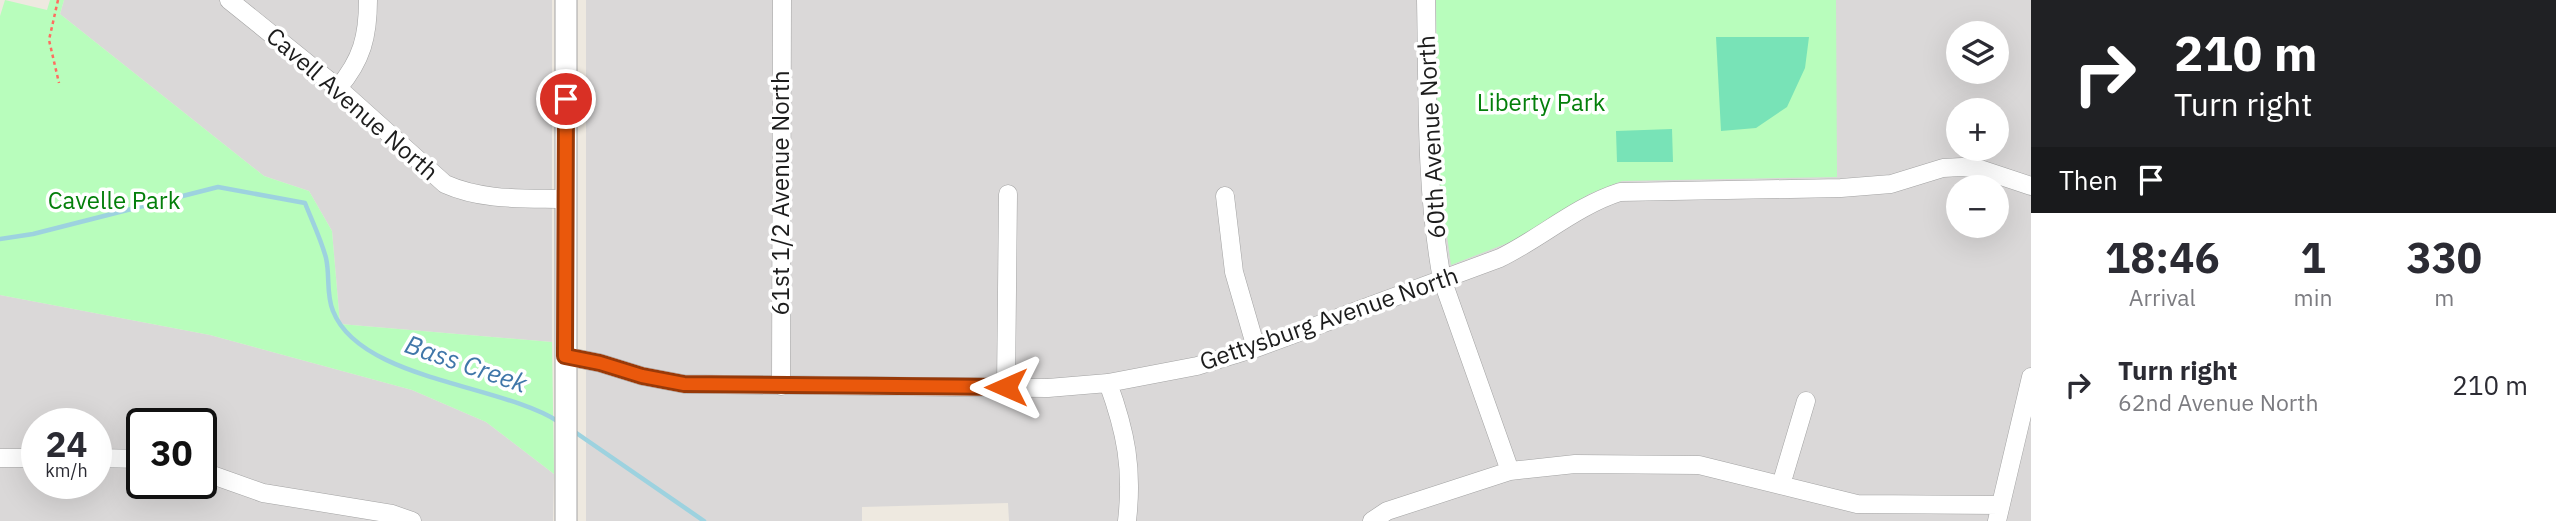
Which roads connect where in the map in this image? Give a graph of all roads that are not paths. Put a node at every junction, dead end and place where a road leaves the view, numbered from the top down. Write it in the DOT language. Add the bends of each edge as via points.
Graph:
graph roads {
  1 [pos="229,0"];
  2 [pos="368,0"];
  3 [pos="566,0"];
  4 [pos="782,0"];
  5 [pos="1426,0"];
  6 [pos="338,88"];
  7 [pos="2031,186"];
  8 [pos="1008,194"];
  9 [pos="1225,196"];
  10 [pos="566,199"];
  11 [pos="1442,279"];
  12 [pos="1256,348"];
  13 [pos="565,356"];
  14 [pos="2031,377"];
  15 [pos="1108,383"];
  16 [pos="781,386"];
  17 [pos="1006,387"];
  18 [pos="1806,401"];
  19 [pos="0,458"];
  20 [pos="21,458"];
  21 [pos="1510,471"];
  22 [pos="217,477"];
  23 [pos="1781,485"];
  24 [pos="1999,513"];
  25 [pos="412,521"];
  26 [pos="566,521"];
  27 [pos="1127,521"];
  28 [pos="1372,521"];
  1 -- 6 [label="street, Cavell Avenue North"];
  2 -- 6 [label="street" via="366,43"];
  3 -- 10 [label="street"];
  4 -- 16 [label="street, 61st 1/2 Avenue North"];
  5 -- 11 [label="street, 60th Avenue North" via="1430,185"];
  6 -- 10 [label="street, Cavell Avenue North" via="445,184 485,197"];
  7 -- 11 [label="street, Gettysburg Avenue North" via="1962,167 1861,187 1620,192 1597,200 1500,258"];
  8 -- 17 [label="street"];
  9 -- 12 [label="street" via="1234,272"];
  10 -- 13 [label="street"];
  11 -- 12 [label="street, Gettysburg Avenue North"];
  11 -- 21 [label="street, 60th Avenue North"];
  12 -- 15 [label="street, Gettysburg Avenue North" via="1197,366"];
  13 -- 16 [label="street, Gettysburg Avenue North" via="684,384"];
  13 -- 26 [label="street"];
  14 -- 24 [label="street"];
  15 -- 17 [label="street, Gettysburg Avenue North"];
  15 -- 27 [label="street" via="1127,440"];
  16 -- 17 [label="street, Gettysburg Avenue North"];
  18 -- 23 [label="street"];
  19 -- 20 [label="street"];
  21 -- 23 [label="street" via="1575,464 1664,463 1699,466"];
  21 -- 28 [label="street" via="1387,511"];
  22 -- 25 [label="street" via="263,493"];
  23 -- 24 [label="street" via="1857,504"];
}
